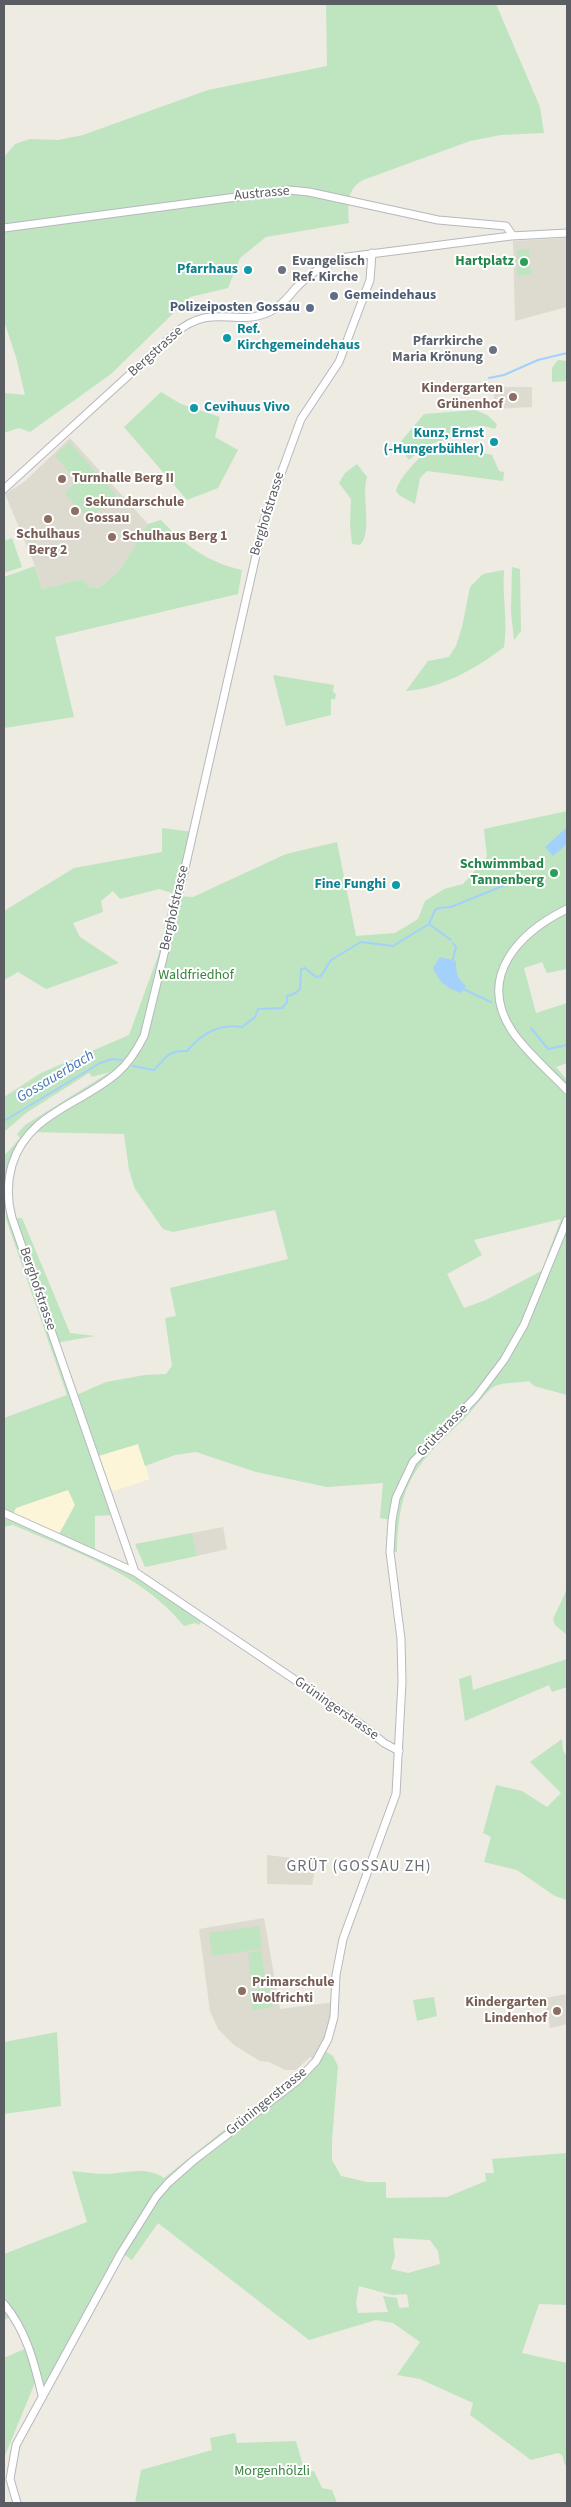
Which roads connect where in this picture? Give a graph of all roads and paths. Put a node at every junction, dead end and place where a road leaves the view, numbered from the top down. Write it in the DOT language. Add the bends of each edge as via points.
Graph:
graph roads {
  1 [pos="4,228"];
  2 [pos="567,233"];
  3 [pos="513,236"];
  4 [pos="372,253"];
  5 [pos="4,489"];
  6 [pos="567,909"];
  7 [pos="567,1090"];
  8 [pos="567,1220"];
  9 [pos="4,1513"];
  10 [pos="135,1572"];
  11 [pos="400,1751"];
  12 [pos="4,2304"];
  13 [pos="42,2395"];
  14 [pos="16,2503"];
  1 -- 3 [label="street, Austrasse" via="289,190 438,220 504,226"];
  2 -- 3 [label="street, Bergstrasse"];
  3 -- 4 [label="street, Bergstrasse"];
  4 -- 5 [label="street, Bergstrasse" via="336,259 320,267 269,312 250,317 205,317 187,324"];
  4 -- 10 [label="street, Berghofstrasse" via="370,280 339,362 301,419 266,515 144,1036 134,1054 117,1073 29,1132 17,1152 9,1176 12,1218"];
  6 -- 7 [label="street" via="538,925 520,940 507,960 500,998 512,1030"];
  8 -- 11 [label="street, Grütstrasse" via="524,1325 504,1360 476,1397 414,1462 396,1498 390,1552 402,1639"];
  9 -- 10 [label="street, Grüningerstrasse"];
  10 -- 11 [label="street, Grüningerstrasse"];
  11 -- 13 [label="street, Grüningerstrasse" via="394,1802 343,1939 336,1975 334,2017 323,2050 298,2081 168,2182 121,2252"];
  12 -- 13 [label="street" via="31,2352"];
  13 -- 14 [label="street, Grüningerstrasse" via="18,2440 12,2461 10,2486"];
}
